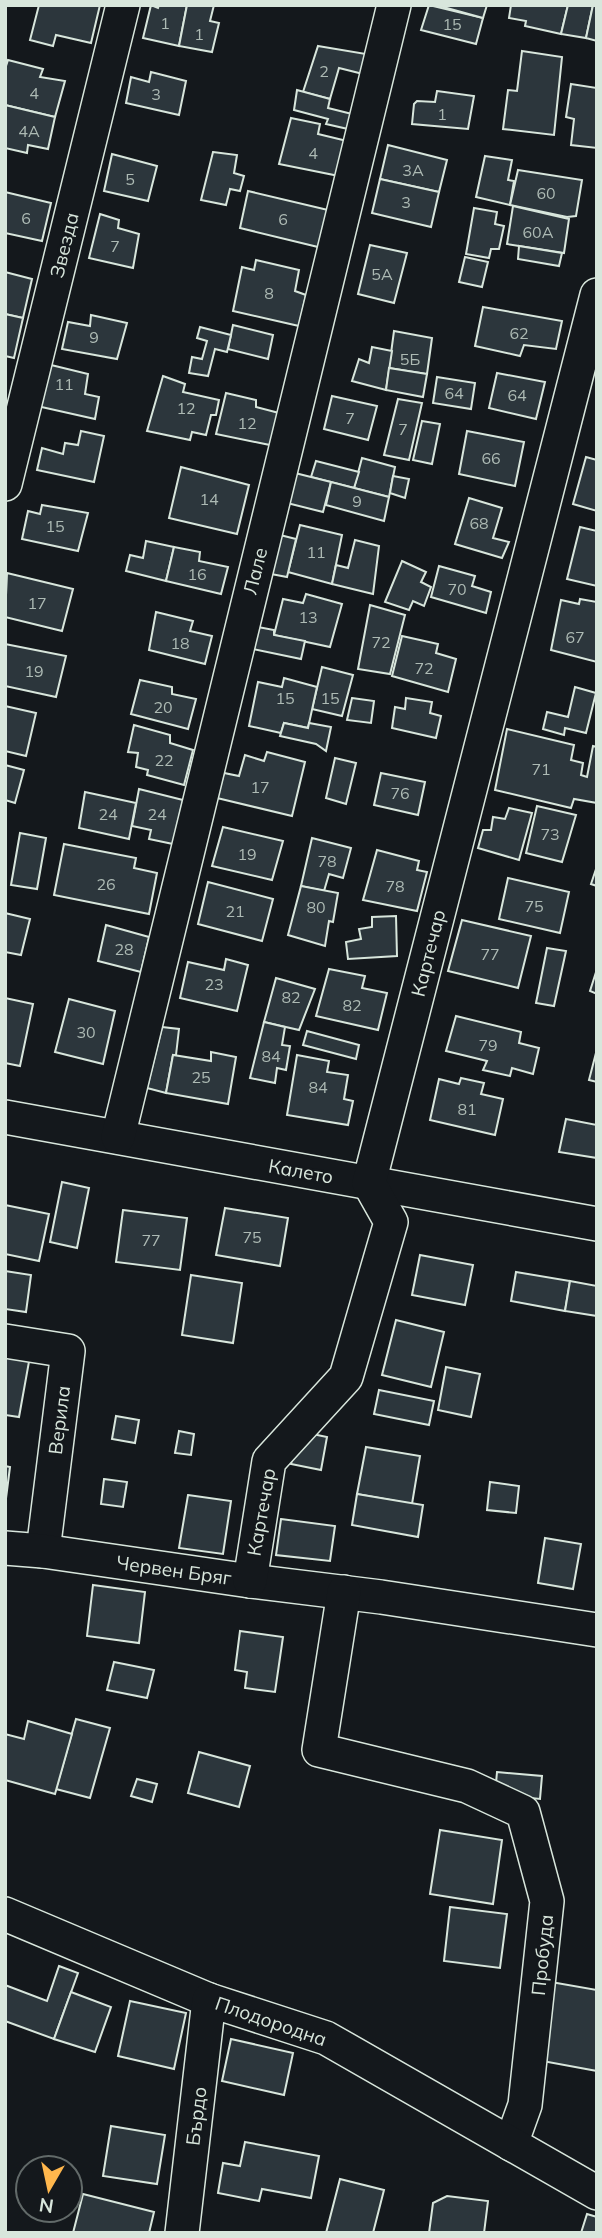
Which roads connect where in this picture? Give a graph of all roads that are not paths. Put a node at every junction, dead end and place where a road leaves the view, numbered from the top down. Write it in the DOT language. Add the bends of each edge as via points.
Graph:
graph roads {
  1 [pos="123,5"];
  2 [pos="394,5"];
  3 [pos="597,295"];
  4 [pos="5,484"];
  5 [pos="5,1117"];
  6 [pos="118,1138"];
  7 [pos="369,1183"];
  8 [pos="597,1224"];
  9 [pos="5,1341"];
  10 [pos="5,1548"];
  11 [pos="43,1551"];
  12 [pos="250,1581"];
  13 [pos="344,1592"];
  14 [pos="597,1630"];
  15 [pos="5,1914"];
  16 [pos="209,2000"];
  17 [pos="511,2144"];
  18 [pos="597,2193"];
  19 [pos="182,2233"];
  1 -- 4 [label="street, Звезда"];
  2 -- 6 [label="street, Лале"];
  3 -- 7 [label="street, Картечар"];
  5 -- 6 [label="street, Калето"];
  6 -- 7 [label="street, Калето"];
  7 -- 8 [label="street, Калето"];
  7 -- 12 [label="street, Картечар" via="391,1222 346,1377 269,1461"];
  9 -- 11 [label="street, Верила" via="68,1351"];
  10 -- 11 [label="street, Червен Бряг"];
  11 -- 12 [label="street, Червен Бряг"];
  12 -- 13 [label="street, Червен Бряг"];
  13 -- 14 [label="street, Червен Бряг"];
  13 -- 17 [label="street, Пробуда" via="319,1750 467,1786 523,1812 547,1901 525,2105"];
  15 -- 16 [label="street, Плодородна"];
  16 -- 17 [label="street, Плодородна" via="326,2038"];
  16 -- 19 [label="street, Бърдо"];
  17 -- 18 [label="street, Плодородна"];
}
